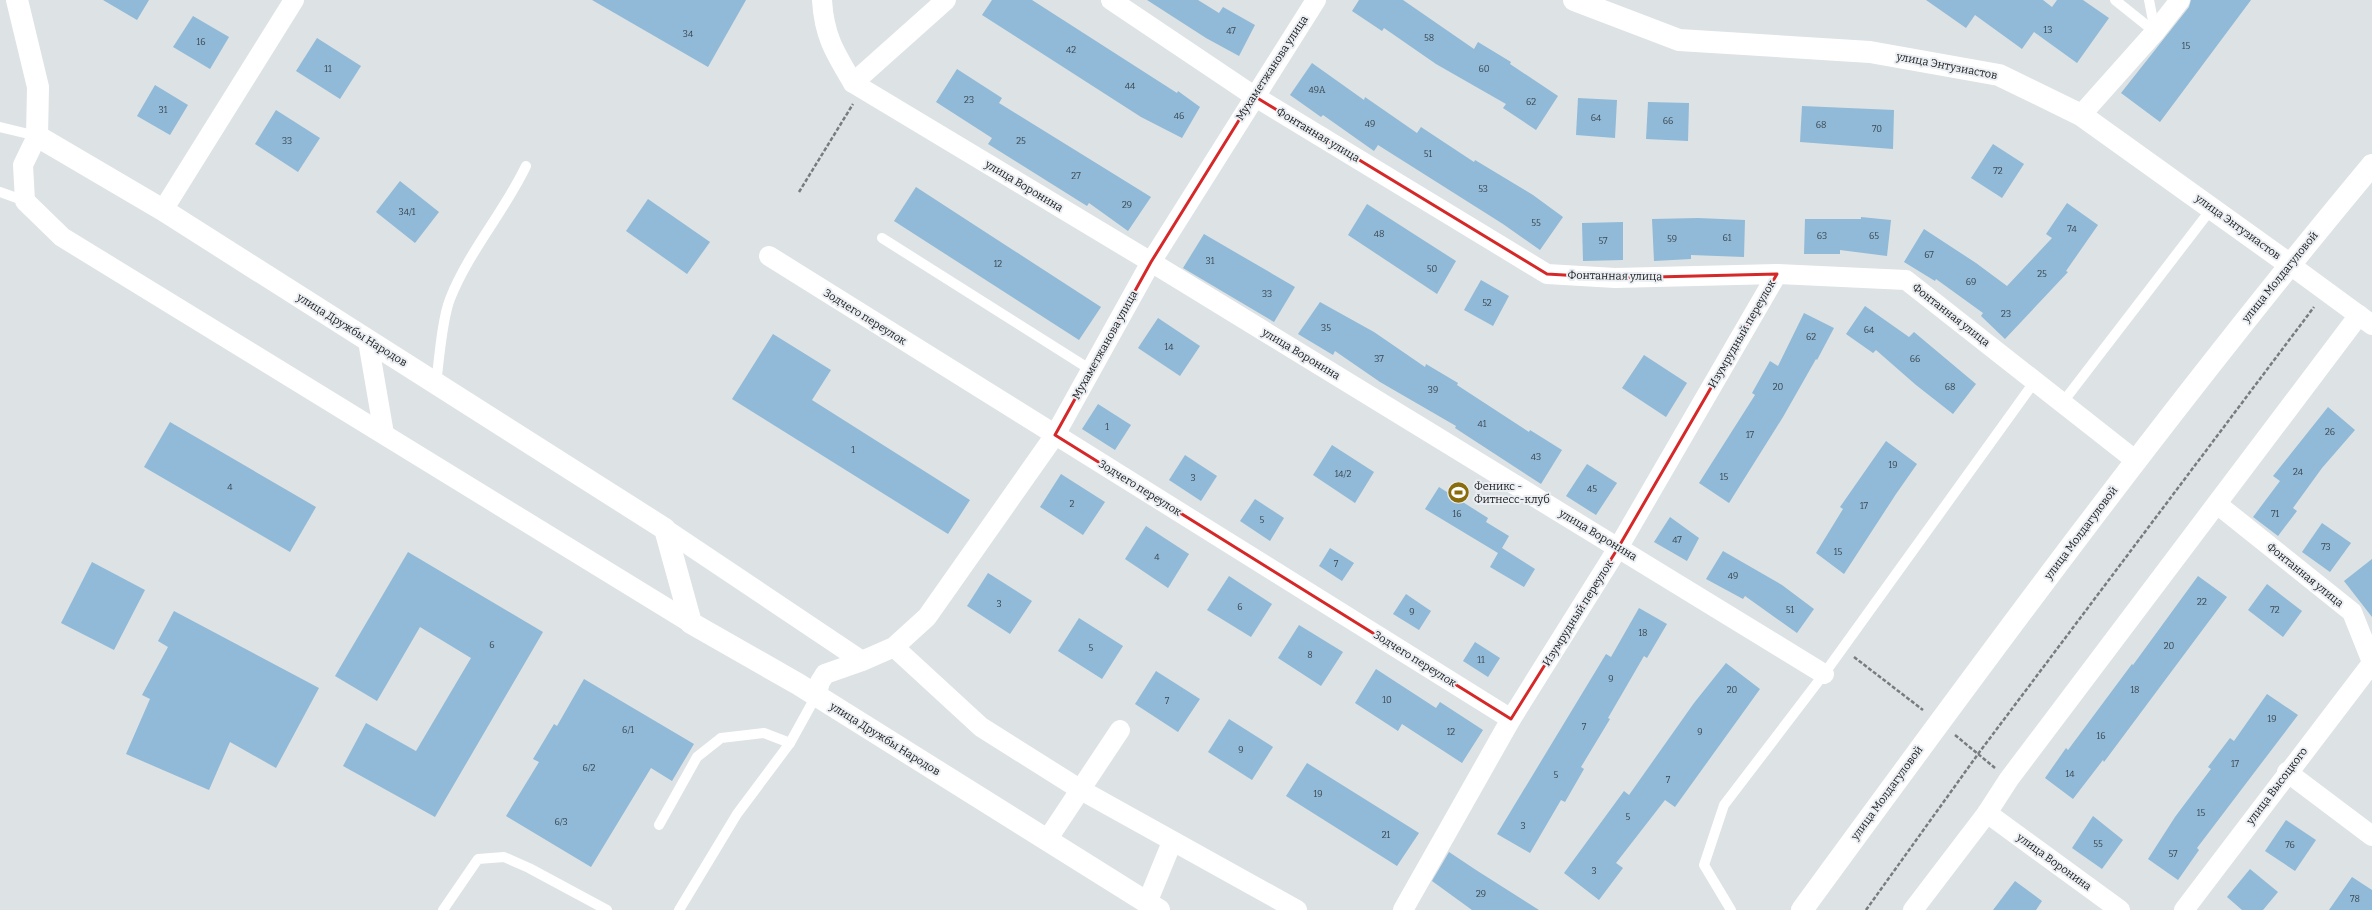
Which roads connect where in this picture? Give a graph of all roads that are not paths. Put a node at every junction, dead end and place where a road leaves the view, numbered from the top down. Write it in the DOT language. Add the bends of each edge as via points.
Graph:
graph roads {
  1 [pos="17,0"];
  2 [pos="294,0"];
  3 [pos="822,0"];
  4 [pos="946,0"];
  5 [pos="1111,0"];
  6 [pos="1316,0"];
  7 [pos="1574,0"];
  8 [pos="2115,0"];
  9 [pos="2149,0"];
  10 [pos="2180,0"];
  11 [pos="2155,32"];
  12 [pos="859,86"];
  13 [pos="1254,96"];
  14 [pos="2081,115"];
  15 [pos="0,127"];
  16 [pos="37,136"];
  17 [pos="2372,165"];
  18 [pos="526,166"];
  19 [pos="0,192"];
  20 [pos="25,201"];
  21 [pos="2212,208"];
  22 [pos="163,210"];
  23 [pos="882,238"];
  24 [pos="769,256"];
  25 [pos="1151,262"];
  26 [pos="2290,264"];
  27 [pos="1777,274"];
  28 [pos="2366,320"];
  29 [pos="368,341"];
  30 [pos="1091,370"];
  31 [pos="2035,381"];
  32 [pos="436,384"];
  33 [pos="2063,402"];
  34 [pos="384,434"];
  35 [pos="1055,435"];
  36 [pos="2135,460"];
  37 [pos="2218,504"];
  38 [pos="664,529"];
  39 [pos="1618,548"];
  40 [pos="690,622"];
  41 [pos="894,647"];
  42 [pos="862,662"];
  43 [pos="2372,662"];
  44 [pos="1824,674"];
  45 [pos="816,696"];
  46 [pos="1511,719"];
  47 [pos="1120,730"];
  48 [pos="790,743"];
  49 [pos="2287,772"];
  50 [pos="1081,790"];
  51 [pos="1987,813"];
  52 [pos="659,825"];
  53 [pos="2372,836"];
  54 [pos="1047,840"];
  55 [pos="1172,842"];
  56 [pos="1153,906"];
  57 [pos="443,910"];
  58 [pos="607,910"];
  59 [pos="679,910"];
  60 [pos="1297,910"];
  61 [pos="1403,910"];
  62 [pos="1731,910"];
  63 [pos="1802,910"];
  64 [pos="1913,910"];
  65 [pos="2120,910"];
  66 [pos="2184,910"];
  1 -- 16 [label="street" via="38,87"];
  2 -- 22 [label="street"];
  3 -- 12 [label="street, улица Воронина" via="823,22 835,54"];
  4 -- 12 [label="street"];
  5 -- 13 [label="street, Фонтанная улица"];
  6 -- 13 [label="street, Мухаметжанова улица"];
  7 -- 14 [label="street, улица Энтузиастов" via="1679,40 1870,52 2000,75"];
  8 -- 11 [label="lane"];
  9 -- 11 [label="lane"];
  10 -- 11 [label="street"];
  11 -- 14 [label="street"];
  12 -- 25 [label="street, улица Воронина"];
  13 -- 25 [label="street, Мухаметжанова улица"];
  13 -- 27 [label="street, Фонтанная улица" via="1547,274 1614,278"];
  14 -- 21 [label="street, улица Энтузиастов"];
  15 -- 16 [label="lane"];
  16 -- 20 [label="street" via="24,165"];
  16 -- 22 [label="street, улица Дружбы Народов"];
  17 -- 26 [label="street, улица Молдагуловой"];
  18 -- 32 [label="lane" via="514,192 469,260 450,300"];
  19 -- 20 [label="lane"];
  20 -- 34 [label="street" via="62,237"];
  21 -- 26 [label="street, улица Энтузиастов"];
  21 -- 33 [label="lane"];
  22 -- 29 [label="street, улица Дружбы Народов"];
  23 -- 30 [label="lane"];
  24 -- 35 [label="street, Зодчего переулок"];
  25 -- 30 [label="street, Мухаметжанова улица"];
  25 -- 39 [label="street, улица Воронина"];
  26 -- 28 [label="street, улица Энтузиастов"];
  26 -- 36 [label="street, улица Молдагуловой"];
  27 -- 31 [label="street, Фонтанная улица" via="1906,280"];
  27 -- 39 [label="street, Изумрудный переулок"];
  28 -- 37 [label="street"];
  29 -- 32 [label="street, улица Дружбы Народов"];
  29 -- 34 [label="street"];
  30 -- 35 [label="street, Мухаметжанова улица"];
  31 -- 33 [label="street, Фонтанная улица"];
  31 -- 44 [label="lane"];
  32 -- 38 [label="street, улица Дружбы Народов"];
  33 -- 36 [label="street, Фонтанная улица"];
  34 -- 40 [label="street"];
  35 -- 41 [label="street, Мухаметжанова улица" via="927,616"];
  35 -- 46 [label="street, Зодчего переулок"];
  36 -- 63 [label="street, улица Молдагуловой"];
  37 -- 43 [label="street, Фонтанная улица" via="2352,612"];
  37 -- 51 [label="street" via="2008,779"];
  38 -- 40 [label="street"];
  38 -- 42 [label="street, улица Дружбы Народов"];
  39 -- 44 [label="street, улица Воронина"];
  39 -- 46 [label="street, Изумрудный переулок"];
  40 -- 45 [label="street, улица Дружбы Народов"];
  41 -- 42 [label="street, Мухаметжанова улица"];
  41 -- 50 [label="street" via="981,726"];
  42 -- 45 [label="street, Мухаметжанова улица" via="825,674"];
  43 -- 49 [label="street, улица Высоцкого"];
  44 -- 62 [label="lane" via="1724,805 1704,865"];
  45 -- 48 [label="lane"];
  45 -- 54 [label="street, улица Дружбы Народов"];
  46 -- 61 [label="street, Изумрудный переулок"];
  47 -- 50 [label="street"];
  48 -- 52 [label="lane" via="764,733 721,738 697,757"];
  48 -- 59 [label="lane" via="737,814"];
  49 -- 53 [label="street"];
  49 -- 66 [label="street, улица Высоцкого"];
  50 -- 54 [label="street"];
  50 -- 55 [label="street"];
  51 -- 64 [label="street"];
  51 -- 65 [label="street, улица Воронина"];
  54 -- 56 [label="street, улица Дружбы Народов"];
  55 -- 56 [label="street"];
  55 -- 60 [label="street"];
  57 -- 58 [label="lane" via="478,859 504,857 530,868"];
}
